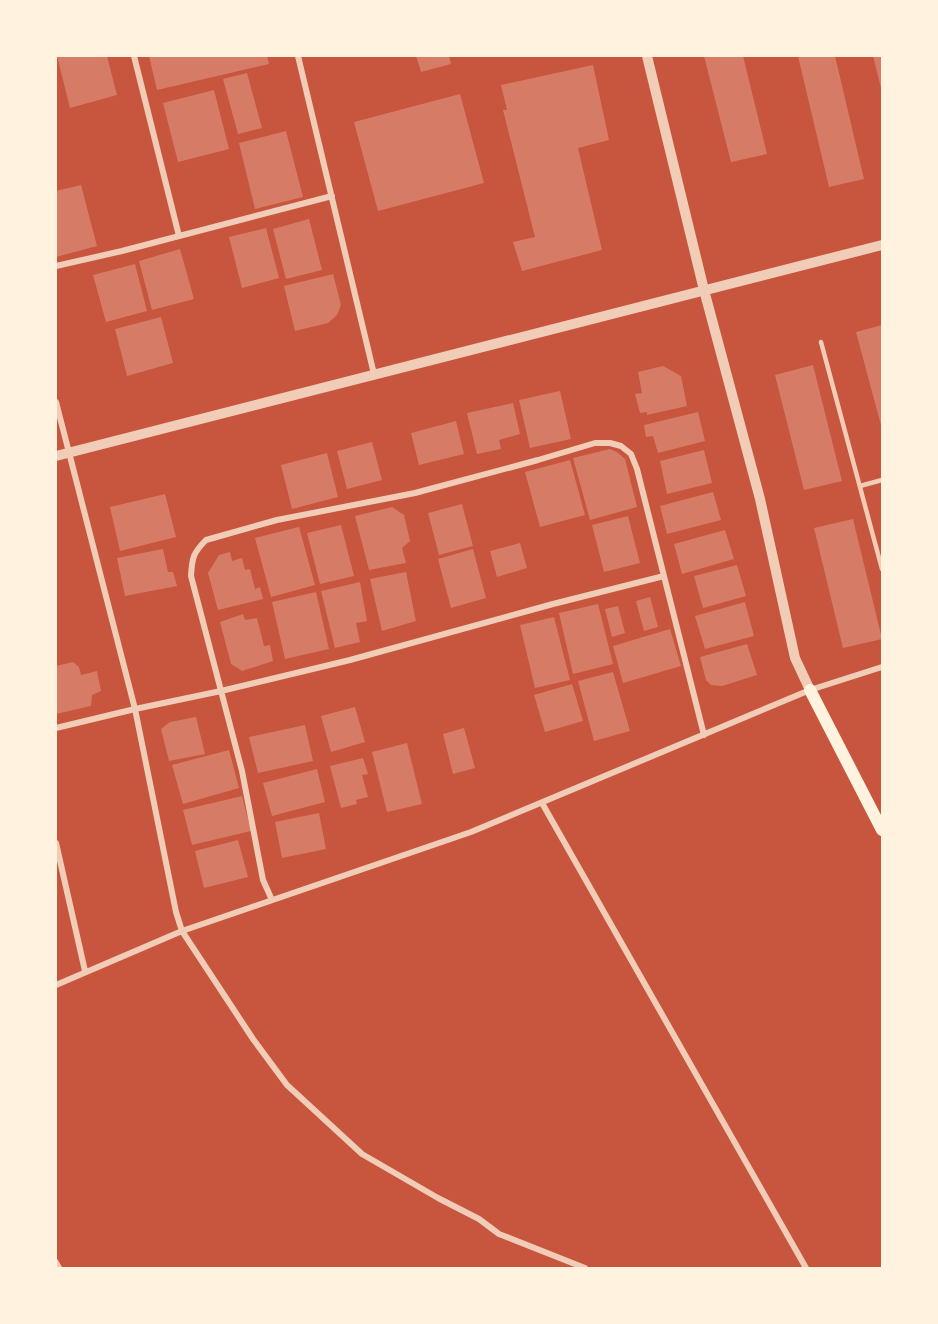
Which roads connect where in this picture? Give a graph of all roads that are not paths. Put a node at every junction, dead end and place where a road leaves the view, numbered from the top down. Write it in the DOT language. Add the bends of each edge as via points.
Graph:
graph roads {
  1 [pos="134,56"];
  2 [pos="298,56"];
  3 [pos="647,56"];
  4 [pos="332,196"];
  5 [pos="180,236"];
  6 [pos="882,245"];
  7 [pos="56,266"];
  8 [pos="704,290"];
  9 [pos="821,342"];
  10 [pos="374,374"];
  11 [pos="56,402"];
  12 [pos="68,452"];
  13 [pos="56,456"];
  14 [pos="882,480"];
  15 [pos="860,486"];
  16 [pos="882,569"];
  17 [pos="664,576"];
  18 [pos="882,667"];
  19 [pos="810,690"];
  20 [pos="221,691"];
  21 [pos="135,709"];
  22 [pos="56,728"];
  23 [pos="705,735"];
  24 [pos="542,803"];
  25 [pos="882,830"];
  26 [pos="56,843"];
  27 [pos="58,862"];
  28 [pos="272,900"];
  29 [pos="182,931"];
  30 [pos="85,971"];
  31 [pos="56,985"];
  32 [pos="56,1261"];
  33 [pos="60,1269"];
  34 [pos="585,1269"];
  35 [pos="806,1269"];
  1 -- 5 [label="street"];
  2 -- 4 [label="street"];
  3 -- 8 [label="street"];
  4 -- 5 [label="street"];
  4 -- 10 [label="street"];
  5 -- 7 [label="street"];
  6 -- 8 [label="street"];
  8 -- 10 [label="street"];
  8 -- 19 [label="street" via="760,499 795,658"];
  9 -- 15 [label="lane"];
  10 -- 12 [label="street"];
  11 -- 12 [label="street"];
  12 -- 13 [label="street"];
  12 -- 21 [label="street"];
  14 -- 15 [label="lane"];
  15 -- 16 [label="lane"];
  17 -- 20 [label="street"];
  17 -- 20 [label="street" via="631,454 610,443 595,443 415,493 277,520 206,540 192,559 191,576"];
  17 -- 23 [label="street"];
  18 -- 19 [label="street"];
  19 -- 23 [label="street"];
  19 -- 25 [label="main road"];
  20 -- 21 [label="street"];
  20 -- 28 [label="street" via="242,771 263,880"];
  21 -- 22 [label="street"];
  21 -- 29 [label="street"];
  23 -- 24 [label="street"];
  24 -- 28 [label="street" via="471,832"];
  24 -- 35 [label="street"];
  26 -- 27 [label="street"];
  27 -- 30 [label="street"];
  28 -- 29 [label="street"];
  29 -- 30 [label="street"];
  29 -- 34 [label="street" via="287,1085 362,1154 499,1234"];
  30 -- 31 [label="street"];
  32 -- 33 [label="lane"];
}
